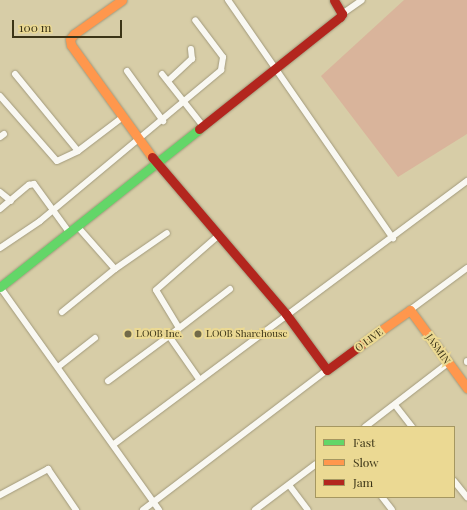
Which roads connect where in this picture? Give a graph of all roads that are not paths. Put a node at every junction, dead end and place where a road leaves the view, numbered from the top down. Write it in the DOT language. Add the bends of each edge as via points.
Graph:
graph roads {
  1 [pos="122,0"];
  2 [pos="228,0"];
  3 [pos="334,0"];
  4 [pos="362,0"];
  5 [pos="342,14"];
  6 [pos="195,20"];
  7 [pos="191,50"];
  8 [pos="274,67"];
  9 [pos="127,71"];
  10 [pos="15,74"];
  11 [pos="162,74"];
  12 [pos="168,81"];
  13 [pos="0,96"];
  14 [pos="185,102"];
  15 [pos="123,117"];
  16 [pos="163,121"];
  17 [pos="203,126"];
  18 [pos="139,140"];
  19 [pos="78,151"];
  20 [pos="156,164"];
  21 [pos="467,181"];
  22 [pos="0,192"];
  23 [pos="11,201"];
  24 [pos="0,209"];
  25 [pos="54,209"];
  26 [pos="77,226"];
  27 [pos="70,232"];
  28 [pos="167,233"];
  29 [pos="218,236"];
  30 [pos="393,238"];
  31 [pos="0,248"];
  32 [pos="467,268"];
  33 [pos="115,269"];
  34 [pos="0,287"];
  35 [pos="230,288"];
  36 [pos="410,310"];
  37 [pos="62,312"];
  38 [pos="286,314"];
  39 [pos="179,328"];
  40 [pos="169,336"];
  41 [pos="95,338"];
  42 [pos="448,364"];
  43 [pos="58,367"];
  44 [pos="327,370"];
  45 [pos="199,379"];
  46 [pos="108,381"];
  47 [pos="467,388"];
  48 [pos="395,405"];
  49 [pos="365,426"];
  50 [pos="411,426"];
  51 [pos="114,444"];
  52 [pos="315,465"];
  53 [pos="455,482"];
  54 [pos="289,485"];
  55 [pos="0,495"];
  56 [pos="383,498"];
  57 [pos="467,498"];
  58 [pos="154,502"];
  59 [pos="76,510"];
  60 [pos="143,510"];
  61 [pos="159,510"];
  62 [pos="255,510"];
  63 [pos="308,510"];
  64 [pos="392,510"];
  1 -- 15 [label="street" via="70,39 71,45"];
  2 -- 8 [label="street"];
  3 -- 5 [label="street"];
  4 -- 5 [label="street"];
  5 -- 8 [label="street"];
  6 -- 14 [label="street" via="212,39 223,57 224,64 221,70"];
  7 -- 12 [label="street" via="192,59"];
  8 -- 17 [label="street"];
  8 -- 30 [label="street"];
  9 -- 16 [label="street"];
  10 -- 19 [label="street"];
  11 -- 12 [label="street"];
  12 -- 14 [label="street"];
  13 -- 19 [label="street" via="54,160 60,160"];
  14 -- 16 [label="street"];
  14 -- 17 [label="street"];
  15 -- 18 [label="street"];
  15 -- 19 [label="street"];
  16 -- 18 [label="street"];
  17 -- 20 [label="street"];
  18 -- 20 [label="street"];
  18 -- 25 [label="street"];
  20 -- 26 [label="street"];
  20 -- 29 [label="street"];
  21 -- 30 [label="street"];
  22 -- 23 [label="street"];
  23 -- 24 [label="street"];
  23 -- 25 [label="street" via="29,185 34,184"];
  25 -- 27 [label="street"];
  25 -- 31 [label="street"];
  26 -- 27 [label="street"];
  26 -- 33 [label="street"];
  27 -- 34 [label="street"];
  28 -- 33 [label="street"];
  29 -- 38 [label="street"];
  29 -- 39 [label="street" via="156,290"];
  30 -- 38 [label="street"];
  32 -- 36 [label="street"];
  33 -- 37 [label="street"];
  34 -- 43 [label="street"];
  35 -- 39 [label="street"];
  36 -- 42 [label="street, JASMIN"];
  36 -- 44 [label="street, O LIVE"];
  38 -- 44 [label="street"];
  38 -- 45 [label="street"];
  39 -- 40 [label="street"];
  40 -- 45 [label="street"];
  40 -- 46 [label="street"];
  41 -- 43 [label="street"];
  42 -- 47 [label="street, JASMIN"];
  42 -- 48 [label="street"];
  43 -- 51 [label="street"];
  44 -- 58 [label="street"];
  45 -- 51 [label="street"];
  48 -- 49 [label="street"];
  48 -- 50 [label="street"];
  51 -- 58 [label="street"];
  52 -- 54 [label="street"];
  53 -- 57 [label="street"];
  54 -- 62 [label="street"];
  54 -- 63 [label="street"];
  55 -- 59 [label="street" via="48,470"];
  56 -- 64 [label="street"];
  58 -- 60 [label="street"];
  58 -- 61 [label="street"];
}
